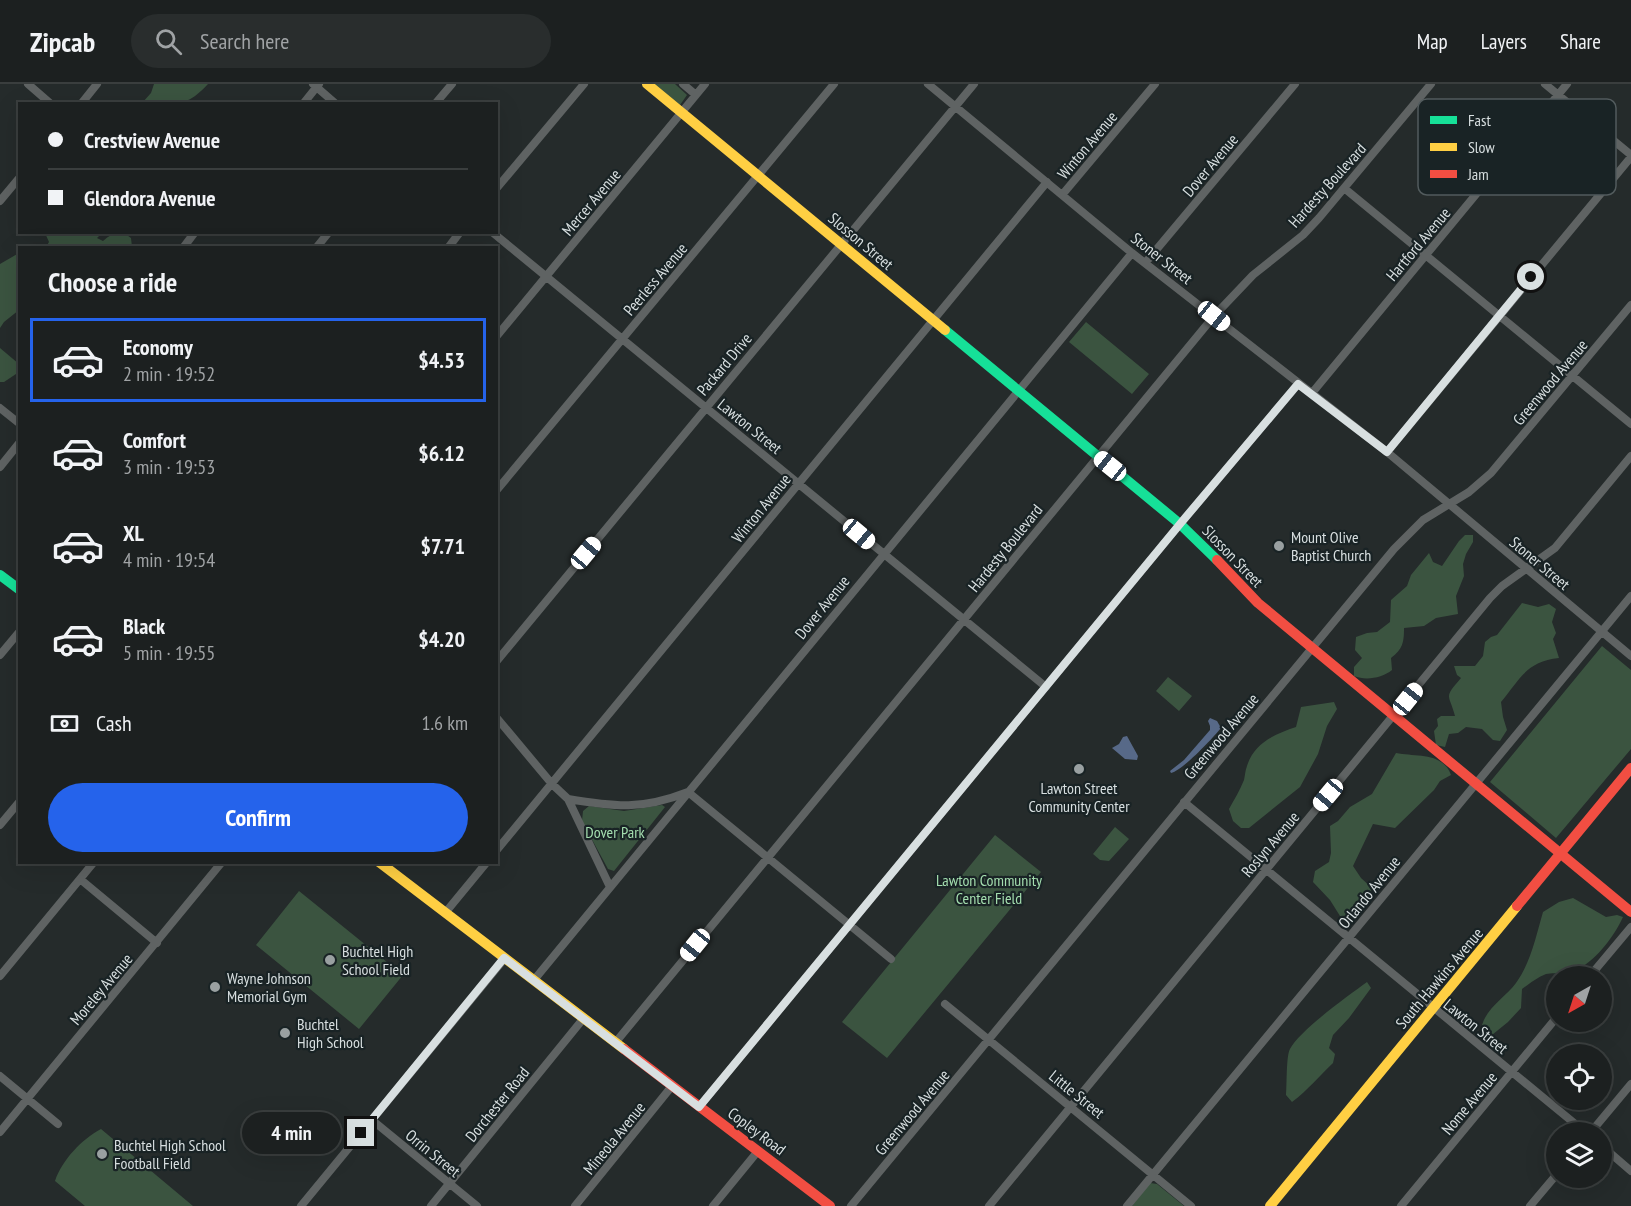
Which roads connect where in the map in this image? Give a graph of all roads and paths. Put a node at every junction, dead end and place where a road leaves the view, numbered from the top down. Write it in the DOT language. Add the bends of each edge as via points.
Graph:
graph roads {
  1 [pos="28,84"];
  2 [pos="97,84"];
  3 [pos="452,84"];
  4 [pos="584,84"];
  5 [pos="647,84"];
  6 [pos="683,84"];
  7 [pos="705,84"];
  8 [pos="834,84"];
  9 [pos="928,84"];
  10 [pos="974,84"];
  11 [pos="1155,84"];
  12 [pos="1295,84"];
  13 [pos="1545,84"];
  14 [pos="1567,84"];
  15 [pos="316,85"];
  16 [pos="1427,85"];
  17 [pos="696,95"];
  18 [pos="1558,95"];
  19 [pos="1555,99"];
  20 [pos="1563,99"];
  21 [pos="49,102"];
  22 [pos="83,102"];
  23 [pos="304,102"];
  24 [pos="334,102"];
  25 [pos="437,102"];
  26 [pos="955,105"];
  27 [pos="682,113"];
  28 [pos="1616,143"];
  29 [pos="1631,156"];
  30 [pos="1616,174"];
  31 [pos="759,176"];
  32 [pos="18,179"];
  33 [pos="1047,182"];
  34 [pos="498,187"];
  35 [pos="1344,188"];
  36 [pos="1062,195"];
  37 [pos="1475,195"];
  38 [pos="1599,195"];
  39 [pos="0,201"];
  40 [pos="327,234"];
  41 [pos="494,234"];
  42 [pos="841,244"];
  43 [pos="318,246"];
  44 [pos="1132,253"];
  45 [pos="1425,255"];
  46 [pos="1146,262"];
  47 [pos="546,277"];
  48 [pos="1631,305"];
  49 [pos="1500,315"];
  50 [pos="1214,316"];
  51 [pos="933,320"];
  52 [pos="498,335"];
  53 [pos="623,339"];
  54 [pos="1572,375"];
  55 [pos="1298,384"];
  56 [pos="1018,390"];
  57 [pos="1312,393"];
  58 [pos="0,408"];
  59 [pos="706,408"];
  60 [pos="18,422"];
  61 [pos="1631,424"];
  62 [pos="18,444"];
  63 [pos="1387,452"];
  64 [pos="1098,456"];
  65 [pos="1631,456"];
  66 [pos="0,467"];
  67 [pos="798,483"];
  68 [pos="498,489"];
  69 [pos="1448,504"];
  70 [pos="1180,524"];
  71 [pos="884,554"];
  72 [pos="1526,569"];
  73 [pos="0,575"];
  74 [pos="18,588"];
  75 [pos="1631,596"];
  76 [pos="963,620"];
  77 [pos="1601,632"];
  78 [pos="18,633"];
  79 [pos="1312,648"];
  80 [pos="0,655"];
  81 [pos="1631,656"];
  82 [pos="498,660"];
  83 [pos="1046,687"];
  84 [pos="1394,716"];
  85 [pos="498,719"];
  86 [pos="1631,768"];
  87 [pos="1476,783"];
  88 [pos="552,784"];
  89 [pos="688,792"];
  90 [pos="568,799"];
  91 [pos="1184,801"];
  92 [pos="18,803"];
  93 [pos="0,825"];
  94 [pos="498,849"];
  95 [pos="1561,853"];
  96 [pos="768,857"];
  97 [pos="92,864"];
  98 [pos="220,864"];
  99 [pos="382,864"];
  100 [pos="485,864"];
  101 [pos="1266,869"];
  102 [pos="80,879"];
  103 [pos="610,887"];
  104 [pos="1631,912"];
  105 [pos="445,913"];
  106 [pos="850,925"];
  107 [pos="1631,927"];
  108 [pos="1349,938"];
  109 [pos="157,943"];
  110 [pos="504,958"];
  111 [pos="891,959"];
  112 [pos="1598,966"];
  113 [pos="0,976"];
  114 [pos="534,980"];
  115 [pos="945,1004"];
  116 [pos="1433,1008"];
  117 [pos="583,1018"];
  118 [pos="1546,1030"];
  119 [pos="988,1039"];
  120 [pos="615,1043"];
  121 [pos="1512,1072"];
  122 [pos="0,1076"];
  123 [pos="1631,1084"];
  124 [pos="672,1086"];
  125 [pos="28,1099"];
  126 [pos="1071,1106"];
  127 [pos="699,1107"];
  128 [pos="372,1120"];
  129 [pos="1573,1122"];
  130 [pos="1599,1122"];
  131 [pos="58,1124"];
  132 [pos="0,1132"];
  133 [pos="758,1151"];
  134 [pos="1612,1155"];
  135 [pos="1631,1171"];
  136 [pos="1153,1174"];
  137 [pos="449,1184"];
  138 [pos="1546,1187"];
  139 [pos="301,1206"];
  140 [pos="431,1206"];
  141 [pos="477,1206"];
  142 [pos="575,1206"];
  143 [pos="713,1206"];
  144 [pos="830,1206"];
  145 [pos="850,1206"];
  146 [pos="989,1206"];
  147 [pos="1127,1206"];
  148 [pos="1191,1206"];
  149 [pos="1270,1206"];
  150 [pos="1401,1206"];
  151 [pos="1530,1206"];
  1 -- 21 [label="street"];
  2 -- 22 [label="street"];
  3 -- 25 [label="street"];
  4 -- 34 [label="street"];
  5 -- 27 [label="street, Slosson Street"];
  6 -- 17 [label="street"];
  7 -- 17 [label="street, Mercer Avenue"];
  8 -- 31 [label="street, Peerless Avenue"];
  9 -- 26 [label="street, Stoner Street"];
  10 -- 26 [label="street, Packard Drive"];
  11 -- 36 [label="street, Winton Avenue"];
  12 -- 46 [label="street, Dover Avenue"];
  13 -- 18 [label="street"];
  14 -- 18 [label="street, Hartford Avenue"];
  15 -- 23 [label="street"];
  15 -- 24 [label="street"];
  16 -- 35 [label="street, Hardesty Boulevard"];
  17 -- 27 [label="street, Mercer Avenue"];
  18 -- 19 [label="street, Hartford Avenue"];
  18 -- 20 [label="street"];
  26 -- 33 [label="street, Stoner Street"];
  26 -- 42 [label="street, Packard Drive"];
  27 -- 31 [label="street, Slosson Street"];
  27 -- 47 [label="street, Mercer Avenue"];
  28 -- 29 [label="street"];
  29 -- 30 [label="street"];
  31 -- 42 [label="street, Slosson Street"];
  31 -- 53 [label="street, Peerless Avenue"];
  32 -- 39 [label="street"];
  33 -- 36 [label="street, Stoner Street"];
  33 -- 51 [label="street, Winton Avenue"];
  35 -- 45 [label="street"];
  35 -- 50 [label="street, Hardesty Boulevard" via="1303,235 1253,275"];
  36 -- 44 [label="street, Stoner Street"];
  37 -- 45 [label="street, Hartford Avenue"];
  38 -- 49 [label="street"];
  40 -- 43 [label="street"];
  41 -- 47 [label="street, Lawton Street"];
  42 -- 51 [label="street, Slosson Street"];
  42 -- 59 [label="street, Packard Drive"];
  44 -- 46 [label="street, Stoner Street"];
  44 -- 56 [label="street, Dover Avenue"];
  45 -- 49 [label="street"];
  45 -- 57 [label="street, Hartford Avenue"];
  46 -- 50 [label="street, Stoner Street"];
  47 -- 52 [label="street, Mercer Avenue"];
  47 -- 53 [label="street, Lawton Street"];
  48 -- 54 [label="street, Greenwood Avenue"];
  49 -- 54 [label="street"];
  49 -- 63 [label="street"];
  50 -- 55 [label="street, Stoner Street"];
  50 -- 64 [label="street, Hardesty Boulevard"];
  51 -- 56 [label="street, Slosson Street"];
  51 -- 67 [label="street, Winton Avenue"];
  53 -- 59 [label="street, Lawton Street"];
  53 -- 68 [label="street, Peerless Avenue"];
  54 -- 61 [label="street"];
  54 -- 69 [label="street, Greenwood Avenue" via="1491,473"];
  55 -- 57 [label="street, Stoner Street"];
  55 -- 70 [label="street"];
  56 -- 64 [label="street, Slosson Street"];
  56 -- 71 [label="street, Dover Avenue"];
  57 -- 63 [label="street, Stoner Street"];
  58 -- 60 [label="street"];
  59 -- 67 [label="street, Lawton Street"];
  59 -- 82 [label="street, Packard Drive"];
  62 -- 66 [label="street"];
  63 -- 69 [label="street, Stoner Street"];
  64 -- 70 [label="street, Slosson Street"];
  64 -- 76 [label="street, Hardesty Boulevard"];
  65 -- 72 [label="street, Roslyn Avenue" via="1559,543"];
  67 -- 71 [label="street, Lawton Street"];
  67 -- 88 [label="street, Winton Avenue"];
  69 -- 72 [label="street, Stoner Street"];
  69 -- 79 [label="street, Greenwood Avenue" via="1410,532"];
  70 -- 79 [label="street, Slosson Street" via="1211,551 1258,603"];
  70 -- 83 [label="street"];
  71 -- 76 [label="street, Lawton Street"];
  71 -- 89 [label="street, Dover Avenue"];
  72 -- 77 [label="street, Stoner Street"];
  72 -- 84 [label="street, Roslyn Avenue" via="1490,598"];
  73 -- 74 [label="street"];
  75 -- 77 [label="street, Orlando Avenue"];
  76 -- 83 [label="street, Lawton Street"];
  76 -- 96 [label="street, Hardesty Boulevard"];
  77 -- 81 [label="street, Stoner Street"];
  77 -- 87 [label="street, Orlando Avenue"];
  78 -- 80 [label="street"];
  79 -- 84 [label="street, Slosson Street"];
  79 -- 91 [label="street, Greenwood Avenue"];
  83 -- 106 [label="street"];
  84 -- 87 [label="street, Slosson Street"];
  84 -- 101 [label="street, Roslyn Avenue"];
  85 -- 88 [label="street"];
  86 -- 95 [label="street, South Hawkins Avenue"];
  87 -- 95 [label="street, Slosson Street"];
  87 -- 108 [label="street, Orlando Avenue"];
  88 -- 90 [label="street"];
  88 -- 94 [label="street, Winton Avenue"];
  89 -- 90 [label="street" via="636,806"];
  89 -- 96 [label="street"];
  89 -- 103 [label="street, Dover Avenue"];
  90 -- 103 [label="street"];
  91 -- 101 [label="street, Lawton Street"];
  91 -- 119 [label="street, Greenwood Avenue"];
  92 -- 93 [label="street"];
  95 -- 104 [label="street, Slosson Street"];
  95 -- 116 [label="street, South Hawkins Avenue"];
  96 -- 106 [label="street"];
  96 -- 120 [label="street, Hardesty Boulevard"];
  97 -- 102 [label="street"];
  98 -- 109 [label="street, Moreley Avenue"];
  99 -- 105 [label="street, Copley Road"];
  100 -- 105 [label="street"];
  101 -- 108 [label="street, Lawton Street"];
  101 -- 126 [label="street, Roslyn Avenue"];
  102 -- 109 [label="street"];
  102 -- 113 [label="street"];
  103 -- 114 [label="street, Dover Avenue"];
  105 -- 110 [label="street, Copley Road"];
  106 -- 111 [label="street"];
  106 -- 127 [label="street"];
  107 -- 112 [label="street"];
  108 -- 116 [label="street, Lawton Street"];
  108 -- 136 [label="street, Orlando Avenue"];
  109 -- 125 [label="street, Moreley Avenue"];
  110 -- 114 [label="street, Copley Road"];
  110 -- 128 [label="street"];
  114 -- 117 [label="street, Copley Road"];
  115 -- 119 [label="street, Little Street"];
  116 -- 121 [label="street, Lawton Street"];
  116 -- 149 [label="street, South Hawkins Avenue"];
  117 -- 120 [label="street, Copley Road"];
  117 -- 137 [label="street, Dorchester Road"];
  118 -- 121 [label="street, Nome Avenue"];
  119 -- 126 [label="street, Little Street"];
  119 -- 145 [label="street, Greenwood Avenue"];
  120 -- 124 [label="street, Copley Road"];
  121 -- 129 [label="street, Lawton Street"];
  121 -- 150 [label="street, Nome Avenue"];
  122 -- 125 [label="street"];
  123 -- 130 [label="street"];
  124 -- 127 [label="street, Copley Road"];
  124 -- 142 [label="street, Mineola Avenue"];
  125 -- 131 [label="street"];
  125 -- 132 [label="street, Moreley Avenue"];
  126 -- 136 [label="street, Little Street"];
  126 -- 146 [label="street, Roslyn Avenue"];
  127 -- 133 [label="street, Copley Road"];
  128 -- 137 [label="street, Orrin Street"];
  128 -- 139 [label="street"];
  133 -- 143 [label="street"];
  133 -- 144 [label="street, Copley Road"];
  134 -- 135 [label="street"];
  136 -- 147 [label="street, Orlando Avenue"];
  136 -- 148 [label="street, Little Street"];
  137 -- 140 [label="street, Dorchester Road"];
  137 -- 141 [label="street, Orrin Street"];
  138 -- 151 [label="street"];
}
